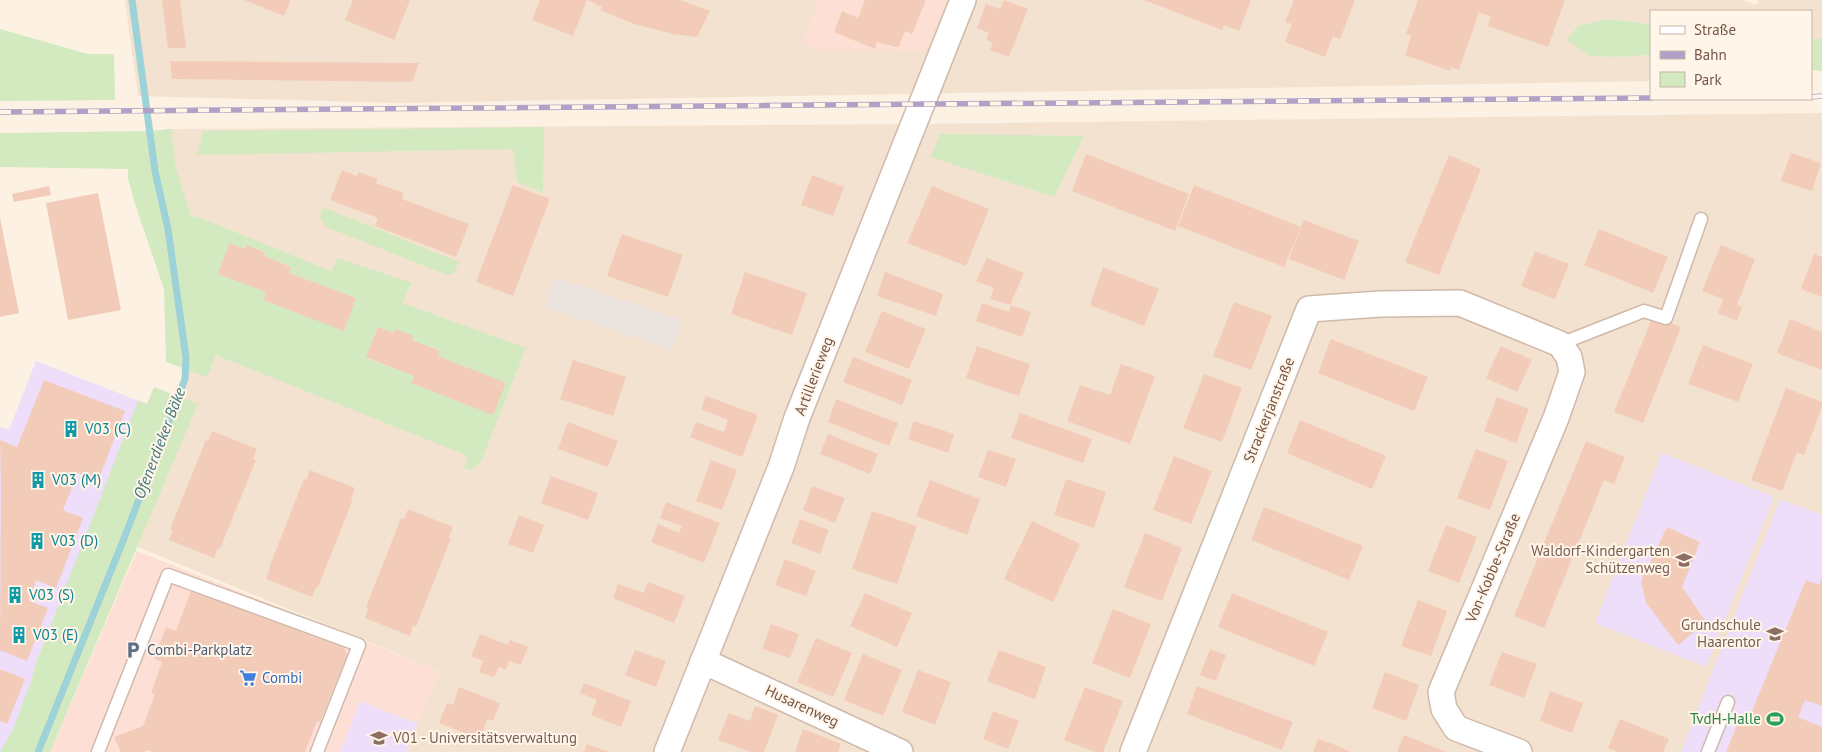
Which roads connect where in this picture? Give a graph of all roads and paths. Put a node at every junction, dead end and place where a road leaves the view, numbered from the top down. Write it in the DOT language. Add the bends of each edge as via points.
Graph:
graph roads {
  1 [pos="963,0"];
  2 [pos="1701,219"];
  3 [pos="1560,344"];
  4 [pos="704,661"];
  5 [pos="1728,702"];
  6 [pos="98,752"];
  7 [pos="317,752"];
  8 [pos="667,752"];
  9 [pos="900,752"];
  10 [pos="1133,752"];
  11 [pos="1519,752"];
  12 [pos="1708,752"];
  1 -- 4 [label="street, Artillerieweg"];
  2 -- 3 [label="lane" via="1666,318 1644,311"];
  3 -- 10 [label="street, Strackerjanstraße" via="1460,303 1309,310"];
  3 -- 11 [label="street, Von-Kobbe-Straße" via="1569,357 1572,372 1556,418 1441,692 1444,709 1456,728"];
  4 -- 8 [label="street, Artillerieweg"];
  4 -- 9 [label="street, Husarenweg"];
  5 -- 12 [label="lane"];
  6 -- 7 [label="lane" via="168,575 359,645"];
}
